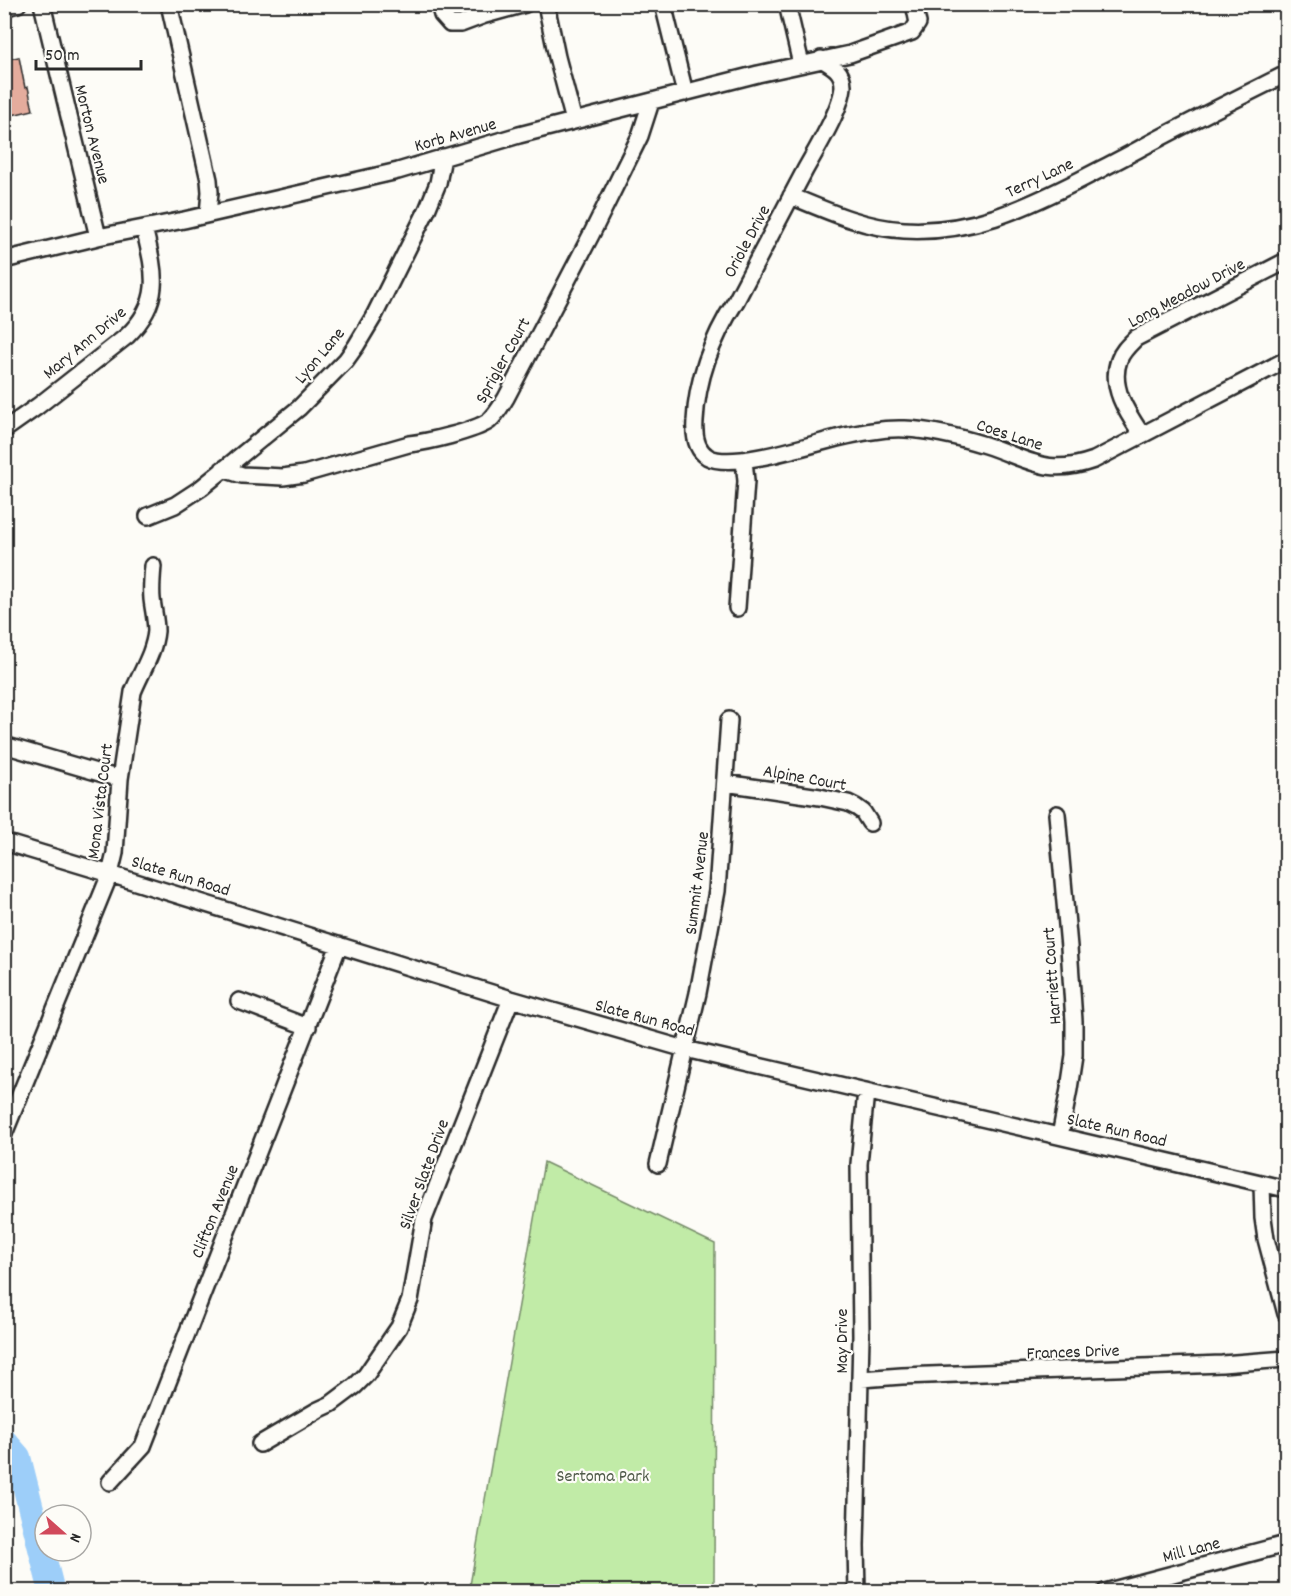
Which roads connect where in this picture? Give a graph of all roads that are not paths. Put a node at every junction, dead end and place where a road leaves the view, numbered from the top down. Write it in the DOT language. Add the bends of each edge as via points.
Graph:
graph roads {
  1 [pos="18,4"];
  2 [pos="42,4"];
  3 [pos="169,4"];
  4 [pos="439,4"];
  5 [pos="525,4"];
  6 [pos="546,4"];
  7 [pos="663,4"];
  8 [pos="787,4"];
  9 [pos="914,4"];
  10 [pos="4,8"];
  11 [pos="484,10"];
  12 [pos="821,59"];
  13 [pos="801,64"];
  14 [pos="1287,74"];
  15 [pos="686,93"];
  16 [pos="651,102"];
  17 [pos="574,121"];
  18 [pos="443,157"];
  19 [pos="791,196"];
  20 [pos="208,214"];
  21 [pos="144,228"];
  22 [pos="98,237"];
  23 [pos="4,260"];
  24 [pos="1287,261"];
  25 [pos="1287,360"];
  26 [pos="4,430"];
  27 [pos="1142,435"];
  28 [pos="702,453"];
  29 [pos="744,460"];
  30 [pos="224,469"];
  31 [pos="148,516"];
  32 [pos="153,566"];
  33 [pos="737,608"];
  34 [pos="729,720"];
  35 [pos="4,745"];
  36 [pos="120,779"];
  37 [pos="724,783"];
  38 [pos="1057,814"];
  39 [pos="870,823"];
  40 [pos="4,842"];
  41 [pos="110,874"];
  42 [pos="339,945"];
  43 [pos="511,999"];
  44 [pos="239,1001"];
  45 [pos="308,1027"];
  46 [pos="686,1049"];
  47 [pos="866,1091"];
  48 [pos="4,1134"];
  49 [pos="1060,1136"];
  50 [pos="658,1164"];
  51 [pos="1262,1184"];
  52 [pos="1287,1190"];
  53 [pos="1287,1314"];
  54 [pos="1287,1359"];
  55 [pos="861,1379"];
  56 [pos="260,1444"];
  57 [pos="110,1482"];
  58 [pos="1287,1544"];
  59 [pos="1130,1588"];
  60 [pos="857,1592"];
  61 [pos="1106,1592"];
  1 -- 10 [label="street"];
  2 -- 22 [label="street, Morton Avenue"];
  3 -- 20 [label="street" via="209,180"];
  4 -- 11 [label="street" via="450,24 461,24"];
  5 -- 11 [label="street"];
  6 -- 17 [label="street"];
  7 -- 15 [label="street"];
  8 -- 13 [label="street"];
  9 -- 12 [label="street, Korb Avenue" via="918,23 912,32 850,54"];
  12 -- 13 [label="street, Korb Avenue"];
  12 -- 19 [label="street, Oriole Drive" via="841,75 841,97"];
  13 -- 15 [label="street, Korb Avenue"];
  14 -- 19 [label="street, Terry Lane" via="1057,191 979,224 901,230 865,224"];
  15 -- 16 [label="street, Korb Avenue"];
  16 -- 17 [label="street, Korb Avenue"];
  16 -- 30 [label="street, Sprigler Court" via="640,136 591,236 506,398 490,420 426,442 304,474 264,477"];
  17 -- 18 [label="street, Korb Avenue"];
  18 -- 20 [label="street, Korb Avenue"];
  18 -- 30 [label="street, Lyon Lane" via="427,210 356,346 298,408"];
  19 -- 28 [label="street, Oriole Drive" via="705,364 695,408 694,434"];
  20 -- 21 [label="street, Korb Avenue"];
  21 -- 22 [label="street, Korb Avenue"];
  21 -- 26 [label="street, Mary Ann Drive" via="153,275 146,314 127,336"];
  22 -- 23 [label="street, Korb Avenue"];
  24 -- 27 [label="street, Long Meadow Drive" via="1136,338 1125,349 1118,361 1118,389 1126,411"];
  25 -- 27 [label="street, Coes Lane"];
  27 -- 29 [label="street, Coes Lane" via="1095,460 1062,468 945,434 903,429 838,438"];
  28 -- 29 [label="street, Coes Lane" via="711,459"];
  29 -- 33 [label="street"];
  30 -- 31 [label="street, Lyon Lane" via="192,495"];
  32 -- 36 [label="street, Mona Vista Court" via="156,632 134,692"];
  34 -- 37 [label="street, Summit Avenue"];
  35 -- 36 [label="street"];
  36 -- 41 [label="street, Mona Vista Court"];
  37 -- 39 [label="street, Alpine Court" via="848,804 863,812"];
  37 -- 46 [label="street, Summit Avenue" via="717,891"];
  38 -- 49 [label="street, Harriett Court" via="1074,1021 1074,1056"];
  40 -- 41 [label="street, Slate Run Road"];
  41 -- 42 [label="street, Slate Run Road"];
  41 -- 48 [label="street, Mona Vista Court"];
  42 -- 43 [label="street, Slate Run Road"];
  42 -- 45 [label="street, Clifton Avenue"];
  43 -- 46 [label="street, Slate Run Road"];
  43 -- 56 [label="street, Silver Slate Drive" via="424,1219 410,1300 399,1327 366,1375 344,1395"];
  44 -- 45 [label="street"];
  45 -- 57 [label="street, Clifton Avenue" via="143,1446"];
  46 -- 47 [label="street, Slate Run Road"];
  46 -- 50 [label="street, Summit Avenue"];
  47 -- 49 [label="street, Slate Run Road"];
  47 -- 55 [label="street, May Drive" via="859,1164"];
  49 -- 51 [label="street, Slate Run Road"];
  51 -- 52 [label="street, Slate Run Road"];
  51 -- 53 [label="street" via="1266,1239"];
  54 -- 55 [label="street, Frances Drive"];
  55 -- 60 [label="street, May Drive"];
  58 -- 59 [label="street, Mill Lane"];
  59 -- 61 [label="street, Mill Lane"];
}
